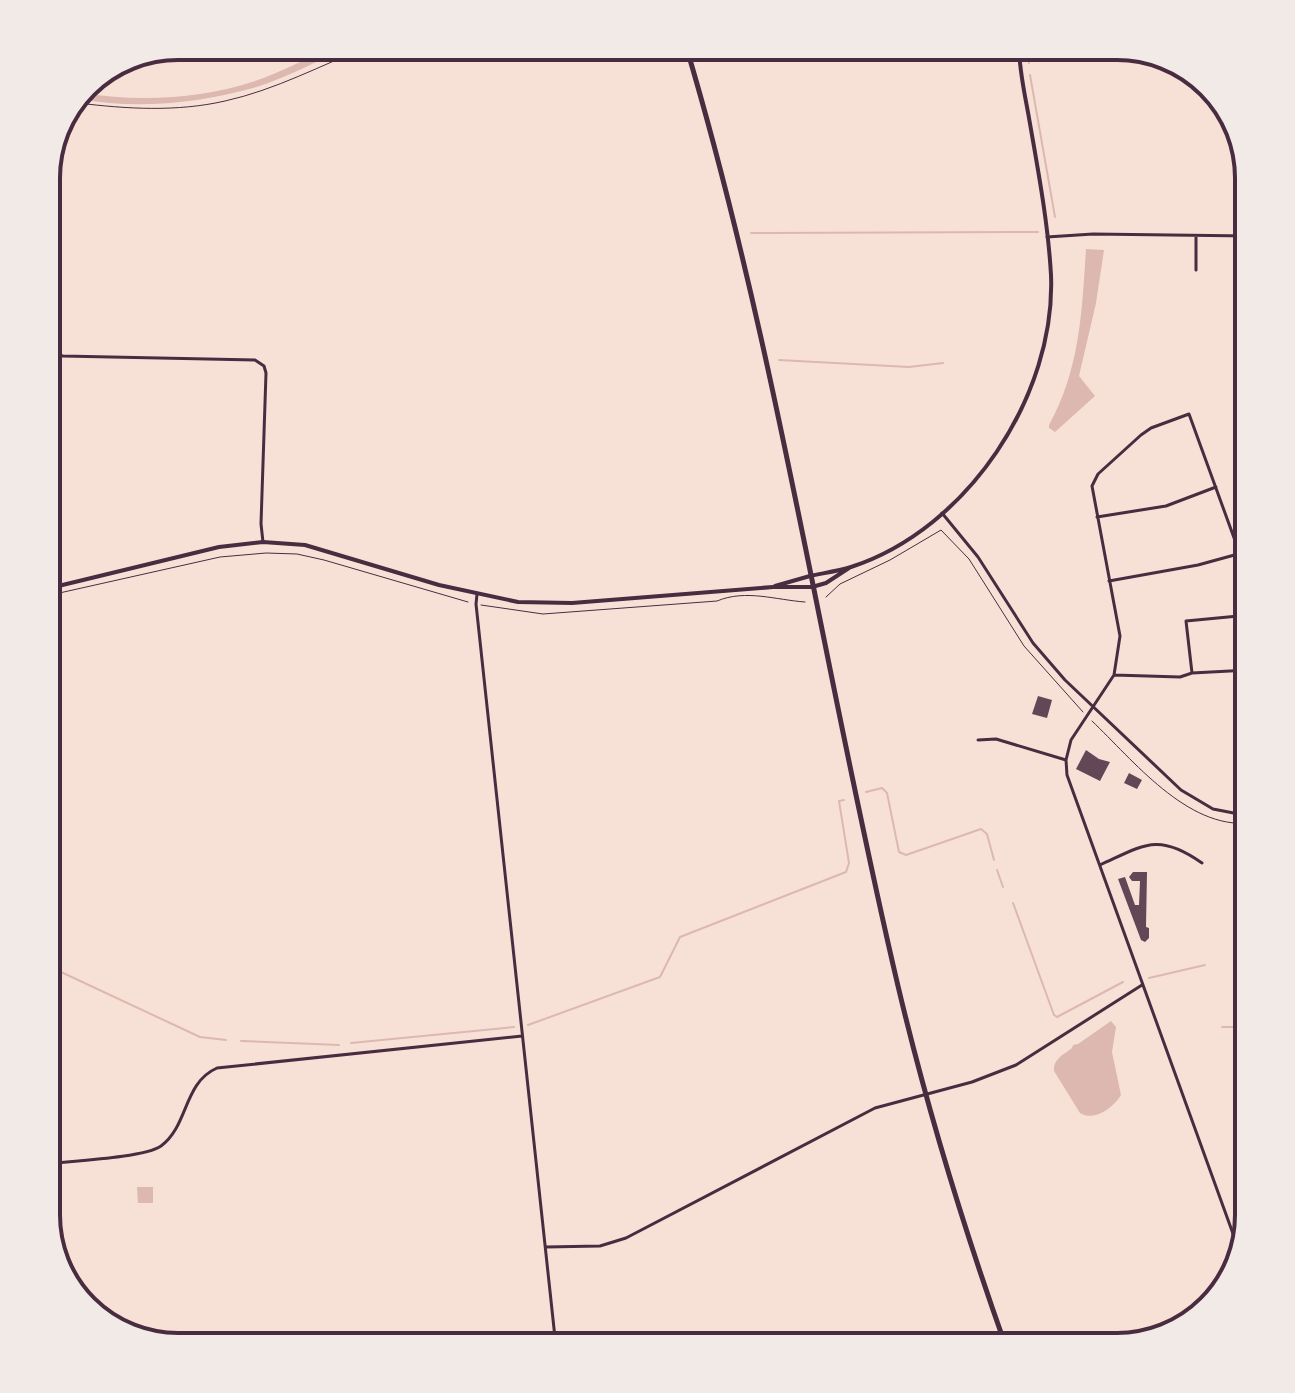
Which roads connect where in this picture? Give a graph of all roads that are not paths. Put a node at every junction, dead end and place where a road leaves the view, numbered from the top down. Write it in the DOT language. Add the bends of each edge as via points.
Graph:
graph roads {
  1 [pos="690,60"];
  2 [pos="1021,60"];
  3 [pos="1196,236"];
  4 [pos="1235,236"];
  5 [pos="1047,237"];
  6 [pos="1196,270"];
  7 [pos="60,355"];
  8 [pos="1216,487"];
  9 [pos="942,513"];
  10 [pos="1097,517"];
  11 [pos="263,542"];
  12 [pos="1235,542"];
  13 [pos="1235,554"];
  14 [pos="851,567"];
  15 [pos="810,576"];
  16 [pos="1109,581"];
  17 [pos="60,586"];
  18 [pos="773,587"];
  19 [pos="812,587"];
  20 [pos="477,594"];
  21 [pos="1235,616"];
  22 [pos="1235,671"];
  23 [pos="1192,673"];
  24 [pos="1114,675"];
  25 [pos="1092,706"];
  26 [pos="978,740"];
  27 [pos="1066,760"];
  28 [pos="1235,813"];
  29 [pos="1202,863"];
  30 [pos="1100,865"];
  31 [pos="1142,985"];
  32 [pos="522,1036"];
  33 [pos="60,1162"];
  34 [pos="1233,1235"];
  35 [pos="546,1247"];
  36 [pos="555,1333"];
  37 [pos="1001,1333"];
  1 -- 15 [label="main road" via="742,251"];
  2 -- 5 [label="main road"];
  3 -- 4 [label="street"];
  3 -- 5 [label="street"];
  3 -- 6 [label="street"];
  5 -- 9 [label="main road" via="1050,303 1034,380 997,450"];
  7 -- 11 [label="street" via="255,360 264,366"];
  8 -- 10 [label="street" via="1166,506"];
  8 -- 10 [label="street" via="1189,414 1151,428 1098,474 1092,486"];
  8 -- 12 [label="street"];
  9 -- 14 [label="main road" via="907,539"];
  9 -- 25 [label="street" via="978,557 1033,643"];
  10 -- 16 [label="street"];
  11 -- 17 [label="main road" via="219,547"];
  11 -- 20 [label="main road" via="325,550"];
  13 -- 16 [label="street"];
  14 -- 15 [label="main road"];
  14 -- 19 [label="main road"];
  15 -- 18 [label="main road"];
  15 -- 19 [label="main road"];
  16 -- 24 [label="street" via="1120,636"];
  18 -- 19 [label="main road"];
  18 -- 20 [label="main road" via="572,603 518,602"];
  19 -- 37 [label="main road" via="899,988 972,1253"];
  20 -- 32 [label="street"];
  21 -- 23 [label="street" via="1186,621"];
  22 -- 23 [label="street"];
  23 -- 24 [label="street"];
  24 -- 25 [label="street"];
  25 -- 27 [label="street" via="1071,740"];
  25 -- 28 [label="street" via="1181,790 1213,809"];
  26 -- 27 [label="street" via="996,739"];
  27 -- 30 [label="street"];
  29 -- 30 [label="street" via="1174,846 1158,844"];
  30 -- 31 [label="street"];
  31 -- 34 [label="street"];
  31 -- 35 [label="street" via="1016,1065 875,1108 626,1238 600,1246"];
  32 -- 33 [label="street" via="217,1068 196,1083 171,1137 158,1148"];
  32 -- 35 [label="street"];
  35 -- 36 [label="street"];
}
